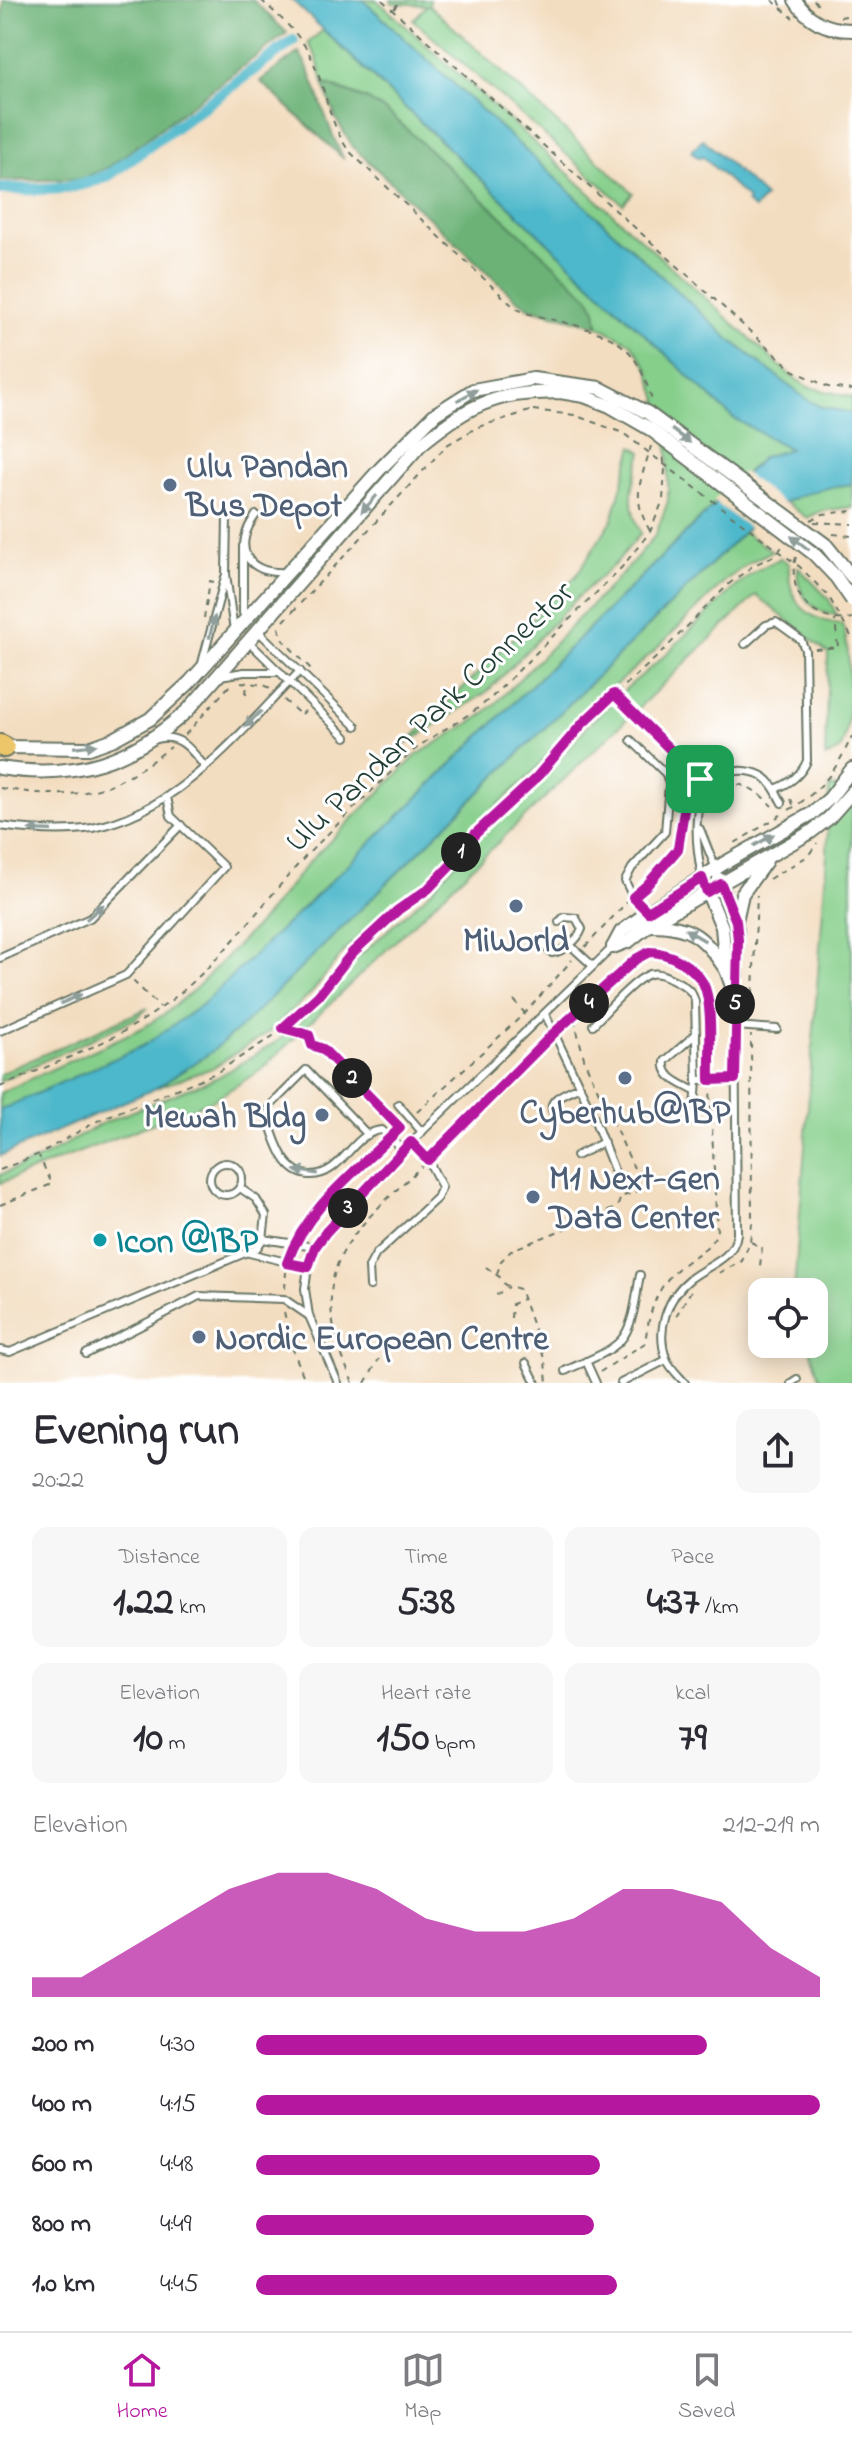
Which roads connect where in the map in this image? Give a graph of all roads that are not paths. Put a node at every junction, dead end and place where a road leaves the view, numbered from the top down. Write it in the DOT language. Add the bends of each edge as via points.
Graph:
graph roads {
  1 [pos="795,0"];
  2 [pos="852,30"];
  3 [pos="534,386"];
  4 [pos="227,515"];
  5 [pos="256,515"];
  6 [pos="243,543"];
  7 [pos="290,572"];
  8 [pos="226,574"];
  9 [pos="852,577"];
  10 [pos="852,600"];
  11 [pos="242,625"];
  12 [pos="258,631"];
  13 [pos="248,641"];
  14 [pos="745,644"];
  15 [pos="300,671"];
  16 [pos="280,672"];
  17 [pos="217,677"];
  18 [pos="194,678"];
  19 [pos="289,682"];
  20 [pos="356,726"];
  21 [pos="346,737"];
  22 [pos="152,740"];
  23 [pos="631,740"];
  24 [pos="1,746"];
  25 [pos="205,767"];
  26 [pos="0,768"];
  27 [pos="852,769"];
  28 [pos="775,789"];
  29 [pos="852,792"];
  30 [pos="167,797"];
  31 [pos="782,803"];
  32 [pos="181,825"];
  33 [pos="698,825"];
  34 [pos="0,826"];
  35 [pos="771,856"];
  36 [pos="716,869"];
  37 [pos="702,878"];
  38 [pos="721,884"];
  39 [pos="707,892"];
  40 [pos="649,918"];
  41 [pos="736,921"];
  42 [pos="559,922"];
  43 [pos="546,937"];
  44 [pos="569,944"];
  45 [pos="613,947"];
  46 [pos="0,958"];
  47 [pos="593,966"];
  48 [pos="726,970"];
  49 [pos="735,997"];
  50 [pos="545,1014"];
  51 [pos="593,1025"];
  52 [pos="735,1026"];
  53 [pos="777,1029"];
  54 [pos="0,1031"];
  55 [pos="696,1034"];
  56 [pos="735,1079"];
  57 [pos="697,1080"];
  58 [pos="580,1086"];
  59 [pos="696,1092"];
  60 [pos="398,1104"];
  61 [pos="589,1106"];
  62 [pos="694,1122"];
  63 [pos="422,1132"];
  64 [pos="368,1135"];
  65 [pos="411,1142"];
  66 [pos="604,1142"];
  67 [pos="403,1150"];
  68 [pos="576,1156"];
  69 [pos="616,1175"];
  70 [pos="240,1188"];
  71 [pos="263,1239"];
  72 [pos="315,1247"];
  73 [pos="248,1253"];
  74 [pos="308,1267"];
  75 [pos="640,1275"];
  76 [pos="370,1286"];
  77 [pos="309,1316"];
  78 [pos="0,1350"];
  79 [pos="86,1354"];
  80 [pos="666,1360"];
  81 [pos="586,1361"];
  82 [pos="526,1363"];
  83 [pos="565,1371"];
  84 [pos="594,1380"];
  85 [pos="338,1383"];
  86 [pos="536,1383"];
  87 [pos="621,1383"];
  88 [pos="685,1383"];
  1 -- 2 [label="street" via="820,25"];
  7 -- 3 [label="street, one-way" via="435,414 473,390"];
  3 -- 9 [label="street, one-way, bridge" via="600,388 648,413 826,545"];
  10 -- 3 [label="street, one-way, bridge" via="814,554 650,429 584,396"];
  3 -- 12 [label="street, one-way" via="476,405 420,445"];
  4 -- 8 [label="lane"];
  5 -- 6 [label="lane"];
  6 -- 7 [label="lane" via="252,565 263,572"];
  6 -- 11 [label="lane"];
  7 -- 11 [label="street"];
  8 -- 11 [label="lane" via="233,624"];
  18 -- 8 [label="lane, one-way" via="205,656"];
  11 -- 18 [label="street"];
  12 -- 13 [label="street"];
  12 -- 15 [label="lane"];
  13 -- 16 [label="lane"];
  13 -- 17 [label="street"];
  14 -- 28 [label="lane" via="776,622 801,640 805,650 807,761 804,769"];
  15 -- 19 [label="lane"];
  15 -- 20 [label="lane"];
  16 -- 17 [label="lane"];
  16 -- 19 [label="lane"];
  17 -- 22 [label="street"];
  24 -- 18 [label="street, one-way" via="89,748 150,719"];
  19 -- 21 [label="lane"];
  19 -- 25 [label="lane, one-way"];
  22 -- 25 [label="lane" via="180,740"];
  22 -- 26 [label="street" via="85,768"];
  23 -- 40 [label="lane" via="666,774 669,784 665,832 627,874 626,887"];
  25 -- 30 [label="lane"];
  36 -- 27 [label="street, one-way" via="813,813"];
  28 -- 31 [label="lane"];
  28 -- 33 [label="lane" via="752,771 720,776 705,787"];
  29 -- 35 [label="street" via="815,837"];
  30 -- 32 [label="lane" via="171,816"];
  30 -- 34 [label="lane, one-way" via="92,828"];
  46 -- 32 [label="lane, one-way" via="90,918"];
  54 -- 32 [label="lane, one-way" via="126,975 224,867"];
  33 -- 36 [label="lane"];
  33 -- 37 [label="lane"];
  35 -- 38 [label="street"];
  35 -- 41 [label="street" via="742,894"];
  36 -- 37 [label="street"];
  36 -- 38 [label="street"];
  37 -- 39 [label="street"];
  37 -- 40 [label="street"];
  38 -- 39 [label="street"];
  38 -- 41 [label="street"];
  39 -- 40 [label="street"];
  39 -- 48 [label="street" via="722,927"];
  40 -- 45 [label="street" via="629,941"];
  48 -- 40 [label="street, one-way" via="709,943 686,929"];
  41 -- 49 [label="street"];
  42 -- 44 [label="lane" via="569,916 581,924 579,937"];
  43 -- 44 [label="lane" via="543,945 552,953"];
  44 -- 47 [label="lane"];
  45 -- 47 [label="lane"];
  47 -- 50 [label="lane"];
  48 -- 49 [label="street"];
  49 -- 52 [label="lane"];
  50 -- 58 [label="lane"];
  50 -- 63 [label="lane"];
  51 -- 55 [label="lane" via="652,973 693,994"];
  52 -- 53 [label="lane"];
  52 -- 56 [label="lane"];
  55 -- 57 [label="lane"];
  55 -- 59 [label="lane" via="664,1066 667,1074"];
  56 -- 57 [label="lane"];
  56 -- 80 [label="lane" via="736,1242 729,1254 676,1292 663,1326"];
  57 -- 59 [label="lane"];
  58 -- 61 [label="lane"];
  58 -- 61 [label="lane" via="555,1098 552,1112 566,1118"];
  59 -- 62 [label="lane"];
  60 -- 63 [label="lane"];
  61 -- 66 [label="lane"];
  63 -- 65 [label="lane"];
  64 -- 64 [label="lane, one-way" via="332,1170 302,1174 291,1169 267,1115 306,1070"];
  64 -- 67 [label="lane" via="382,1130"];
  65 -- 67 [label="lane"];
  65 -- 76 [label="lane" via="442,1187 376,1254 369,1267"];
  66 -- 68 [label="lane"];
  66 -- 69 [label="lane"];
  67 -- 72 [label="lane"];
  70 -- 70 [label="lane" via="229,1196 217,1194 210,1183 212,1171 222,1163 234,1165 242,1176"];
  70 -- 71 [label="lane" via="262,1206"];
  71 -- 72 [label="lane"];
  71 -- 73 [label="lane"];
  72 -- 74 [label="lane"];
  73 -- 74 [label="lane"];
  73 -- 78 [label="lane" via="10,1352"];
  74 -- 77 [label="lane"];
  75 -- 81 [label="lane" via="624,1336"];
  77 -- 79 [label="lane" via="284,1299 199,1296"];
  77 -- 85 [label="lane"];
  80 -- 87 [label="lane"];
  80 -- 88 [label="lane"];
  81 -- 83 [label="lane"];
  81 -- 84 [label="lane"];
  82 -- 86 [label="lane"];
}
